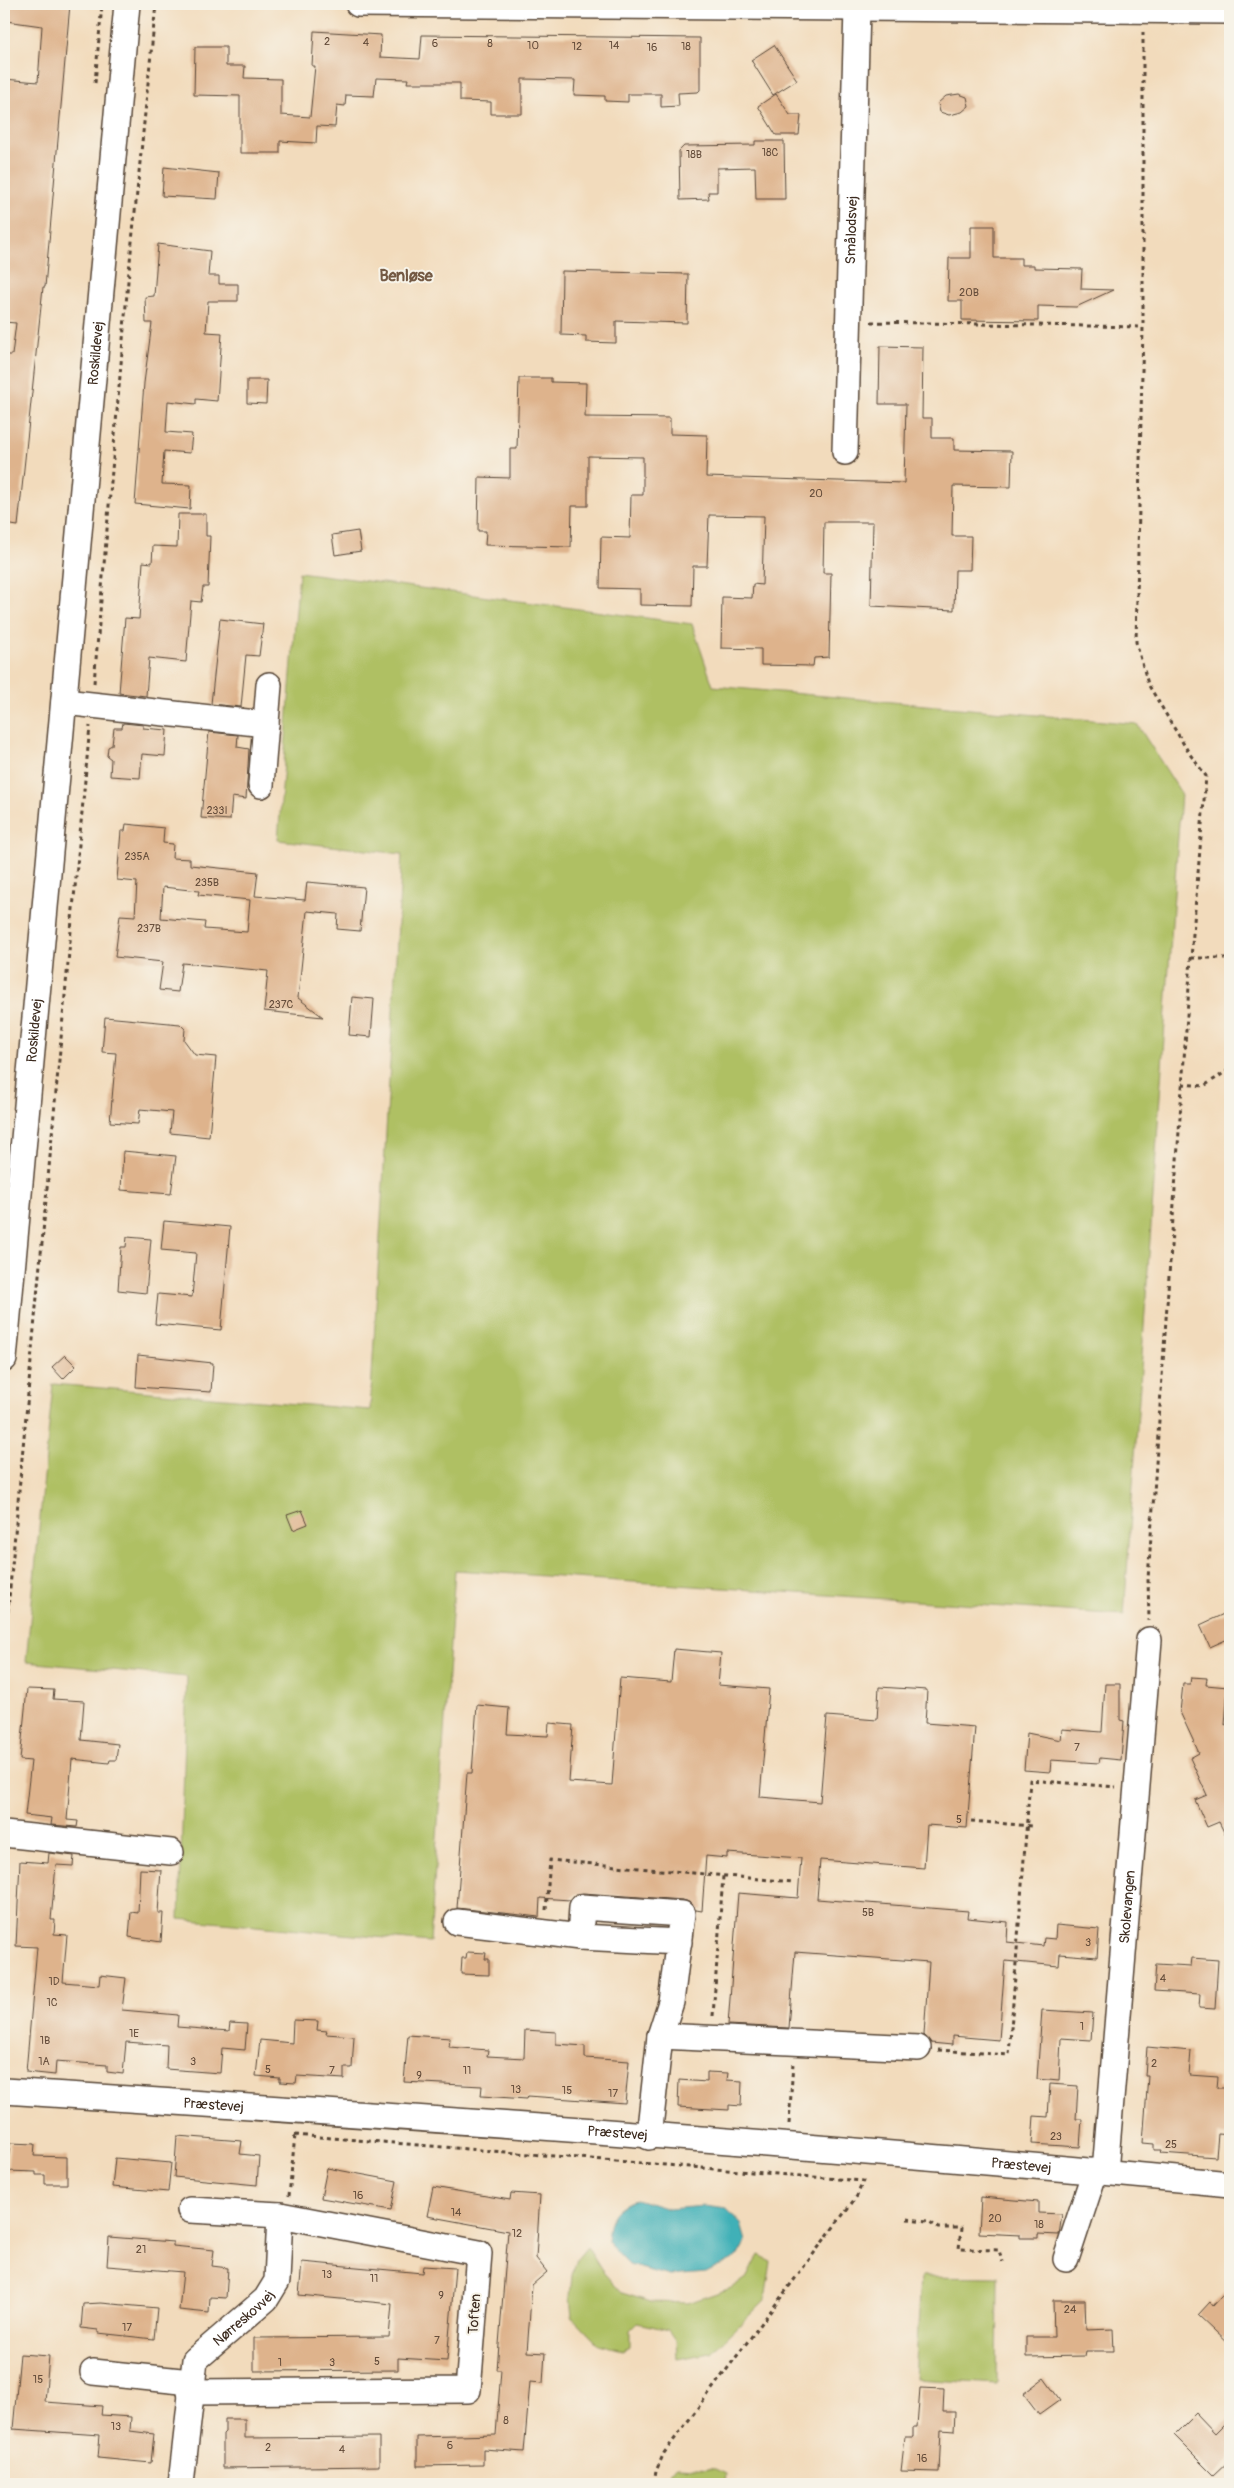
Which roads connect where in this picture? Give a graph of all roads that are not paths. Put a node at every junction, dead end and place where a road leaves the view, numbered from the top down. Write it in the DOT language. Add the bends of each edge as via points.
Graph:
graph roads {
  1 [pos="127,4"];
  2 [pos="358,4"];
  3 [pos="586,4"];
  4 [pos="857,8"];
  5 [pos="1230,11"];
  6 [pos="845,452"];
  7 [pos="270,685"];
  8 [pos="64,702"];
  9 [pos="266,724"];
  10 [pos="261,785"];
  11 [pos="4,1360"];
  12 [pos="1149,1640"];
  13 [pos="4,1834"];
  14 [pos="171,1852"];
  15 [pos="456,1922"];
  16 [pos="660,2036"];
  17 [pos="918,2048"];
  18 [pos="4,2091"];
  19 [pos="649,2137"];
  20 [pos="1100,2172"];
  21 [pos="1230,2184"];
  22 [pos="190,2210"];
  23 [pos="280,2215"];
  24 [pos="1066,2259"];
  25 [pos="92,2372"];
  26 [pos="190,2387"];
  27 [pos="181,2484"];
  1 -- 8 [label="street, Roskildevej"];
  2 -- 3 [label="street"];
  3 -- 4 [label="street"];
  4 -- 5 [label="street"];
  4 -- 6 [label="street, Smålodsvej"];
  7 -- 9 [label="street"];
  8 -- 9 [label="street"];
  8 -- 11 [label="street, Roskildevej"];
  9 -- 10 [label="street"];
  12 -- 20 [label="street, Skolevangen"];
  13 -- 14 [label="street"];
  15 -- 16 [label="street" via="580,1937 582,1907 682,1914 671,2002"];
  16 -- 17 [label="street"];
  16 -- 19 [label="street"];
  18 -- 19 [label="street, Præstevej" via="298,2109"];
  19 -- 20 [label="street, Præstevej"];
  20 -- 21 [label="street, Præstevej"];
  20 -- 24 [label="street, Skolevangen"];
  22 -- 23 [label="street, Toften"];
  23 -- 26 [label="street, Nørreskovvej" via="277,2281 266,2299 195,2360"];
  23 -- 26 [label="street, Toften" via="479,2253 468,2390"];
  25 -- 26 [label="street"];
  26 -- 27 [label="street, Nørreskovvej"];
}
